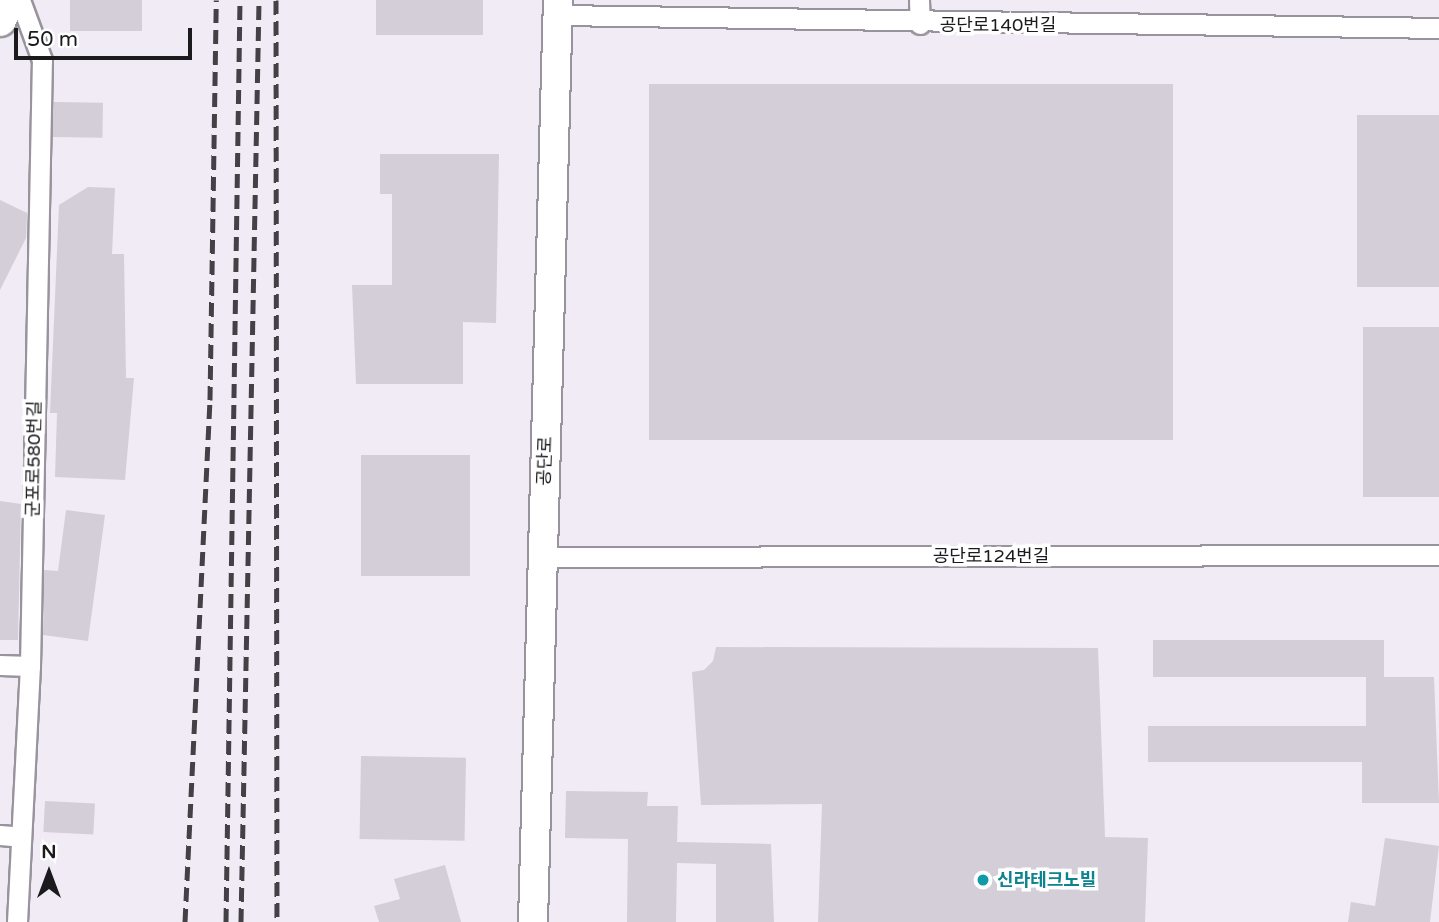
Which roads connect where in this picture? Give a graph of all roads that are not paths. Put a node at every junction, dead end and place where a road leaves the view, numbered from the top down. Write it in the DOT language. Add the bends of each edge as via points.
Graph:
graph roads {
  1 [pos="9,0"];
  2 [pos="20,0"];
  3 [pos="919,0"];
  4 [pos="558,8"];
  5 [pos="0,20"];
  6 [pos="920,24"];
  7 [pos="1439,29"];
  8 [pos="1439,555"];
  9 [pos="542,557"];
  10 [pos="0,665"];
  11 [pos="30,666"];
  12 [pos="0,835"];
  13 [pos="21,837"];
  14 [pos="17,922"];
  15 [pos="533,922"];
  1 -- 5 [label="main road"];
  2 -- 11 [label="street, 군포로580번길" via="42,60"];
  3 -- 6 [label="street"];
  4 -- 6 [label="street, 공단로140번길"];
  4 -- 9 [label="street, 공단로"];
  6 -- 7 [label="street, 공단로140번길"];
  8 -- 9 [label="street, 공단로124번길"];
  9 -- 15 [label="street, 공단로"];
  10 -- 11 [label="street"];
  11 -- 13 [label="street, 군포로580번길"];
  12 -- 13 [label="street"];
  13 -- 14 [label="street, 군포로580번길"];
}
